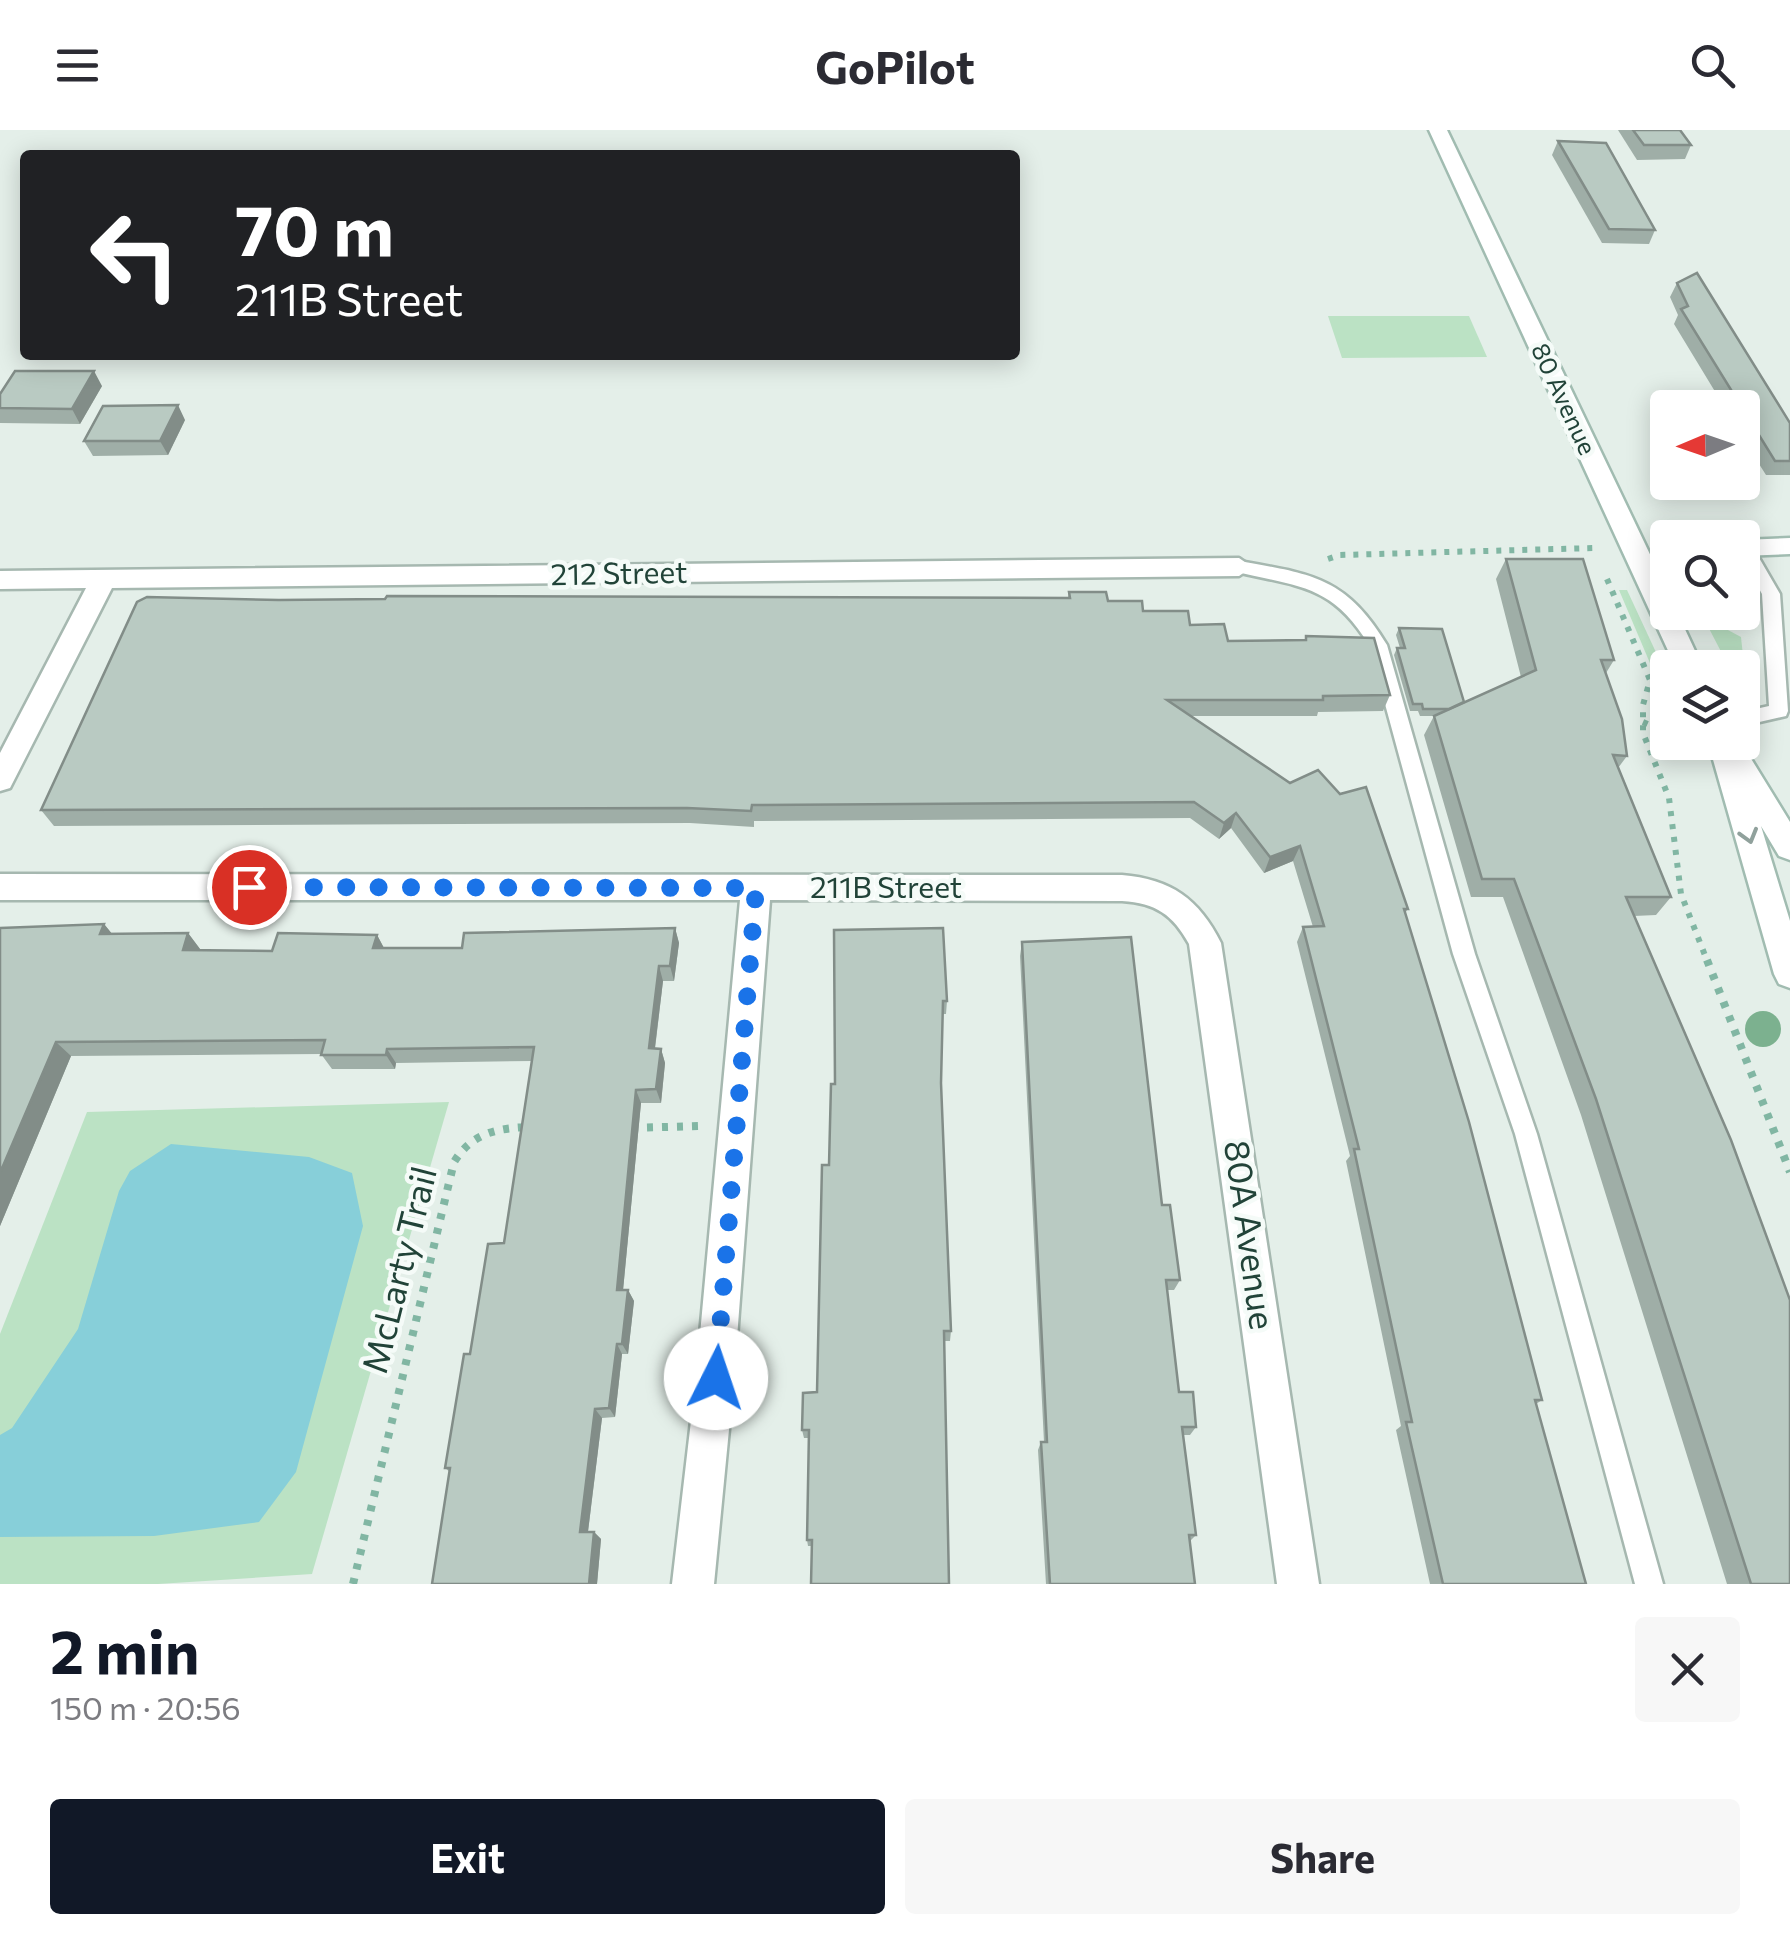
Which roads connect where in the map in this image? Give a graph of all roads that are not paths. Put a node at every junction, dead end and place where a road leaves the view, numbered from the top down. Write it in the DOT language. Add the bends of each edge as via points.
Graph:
graph roads {
  1 [pos="1438,130"];
  2 [pos="1790,546"];
  3 [pos="1760,547"];
  4 [pos="1650,551"];
  5 [pos="1636,552"];
  6 [pos="1239,567"];
  7 [pos="1760,576"];
  8 [pos="0,580"];
  9 [pos="104,580"];
  10 [pos="1682,650"];
  11 [pos="1760,715"];
  12 [pos="1729,760"];
  13 [pos="1735,760"];
  14 [pos="0,780"];
  15 [pos="1790,848"];
  16 [pos="0,887"];
  17 [pos="756,888"];
  18 [pos="1171,898"];
  19 [pos="1790,974"];
  20 [pos="693,1584"];
  21 [pos="1298,1584"];
  22 [pos="1649,1584"];
  1 -- 5 [label="street, 80 Avenue"];
  2 -- 3 [label="street"];
  4 -- 5 [label="street"];
  5 -- 10 [label="street, 80 Avenue"];
  6 -- 9 [label="street, 212 Street"];
  6 -- 22 [label="lane" via="1328,587 1356,608 1378,645 1464,954 1526,1134"];
  7 -- 11 [label="lane" via="1770,594 1779,711"];
  8 -- 9 [label="street, 212 Street"];
  9 -- 14 [label="street"];
  12 -- 19 [label="street, one-way"];
  13 -- 15 [label="street"];
  16 -- 17 [label="street, 211B Street"];
  17 -- 18 [label="street, 211B Street" via="1122,888 1152,889"];
  17 -- 20 [label="street"];
  18 -- 21 [label="street, 80A Avenue" via="1206,943"];
}
